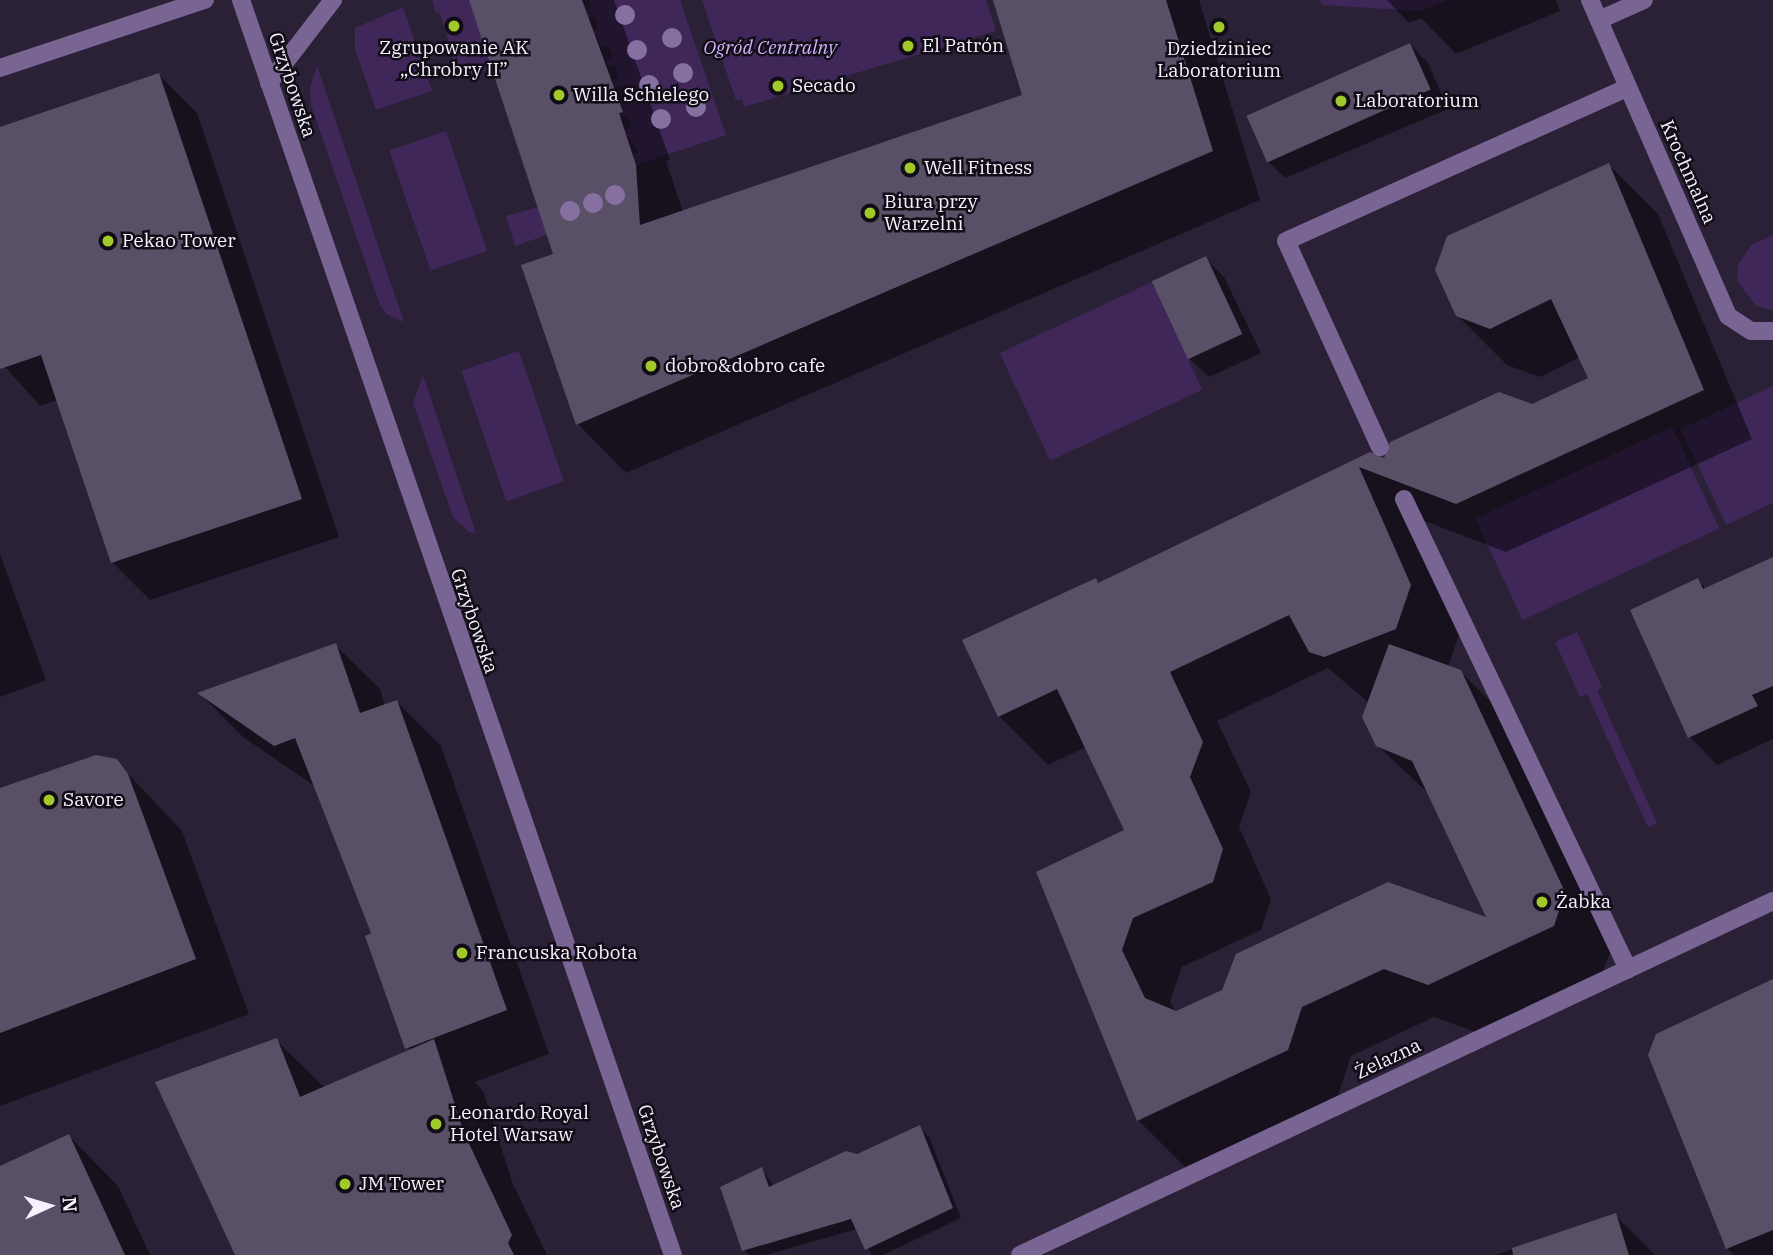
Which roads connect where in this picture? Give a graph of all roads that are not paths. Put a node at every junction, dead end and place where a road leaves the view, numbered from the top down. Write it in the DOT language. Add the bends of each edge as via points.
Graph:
graph roads {
  1 [pos="205,0"];
  2 [pos="241,0"];
  3 [pos="333,0"];
  4 [pos="1590,0"];
  5 [pos="1644,0"];
  6 [pos="1599,20"];
  7 [pos="0,68"];
  8 [pos="269,83"];
  9 [pos="1627,89"];
  10 [pos="1773,331"];
  11 [pos="1380,447"];
  12 [pos="1404,499"];
  13 [pos="1773,901"];
  14 [pos="1628,969"];
  15 [pos="673,1255"];
  16 [pos="1020,1255"];
  1 -- 7 [label="street"];
  2 -- 8 [label="street, Grzybowska"];
  3 -- 8 [label="street"];
  4 -- 6 [label="street, Krochmalna"];
  5 -- 6 [label="street"];
  6 -- 9 [label="street, Krochmalna"];
  8 -- 15 [label="street, Grzybowska"];
  9 -- 10 [label="street, Krochmalna" via="1728,316 1751,331"];
  9 -- 11 [label="street" via="1286,240"];
  12 -- 14 [label="street"];
  13 -- 14 [label="street, Żelazna"];
  14 -- 16 [label="street, Żelazna"];
}
